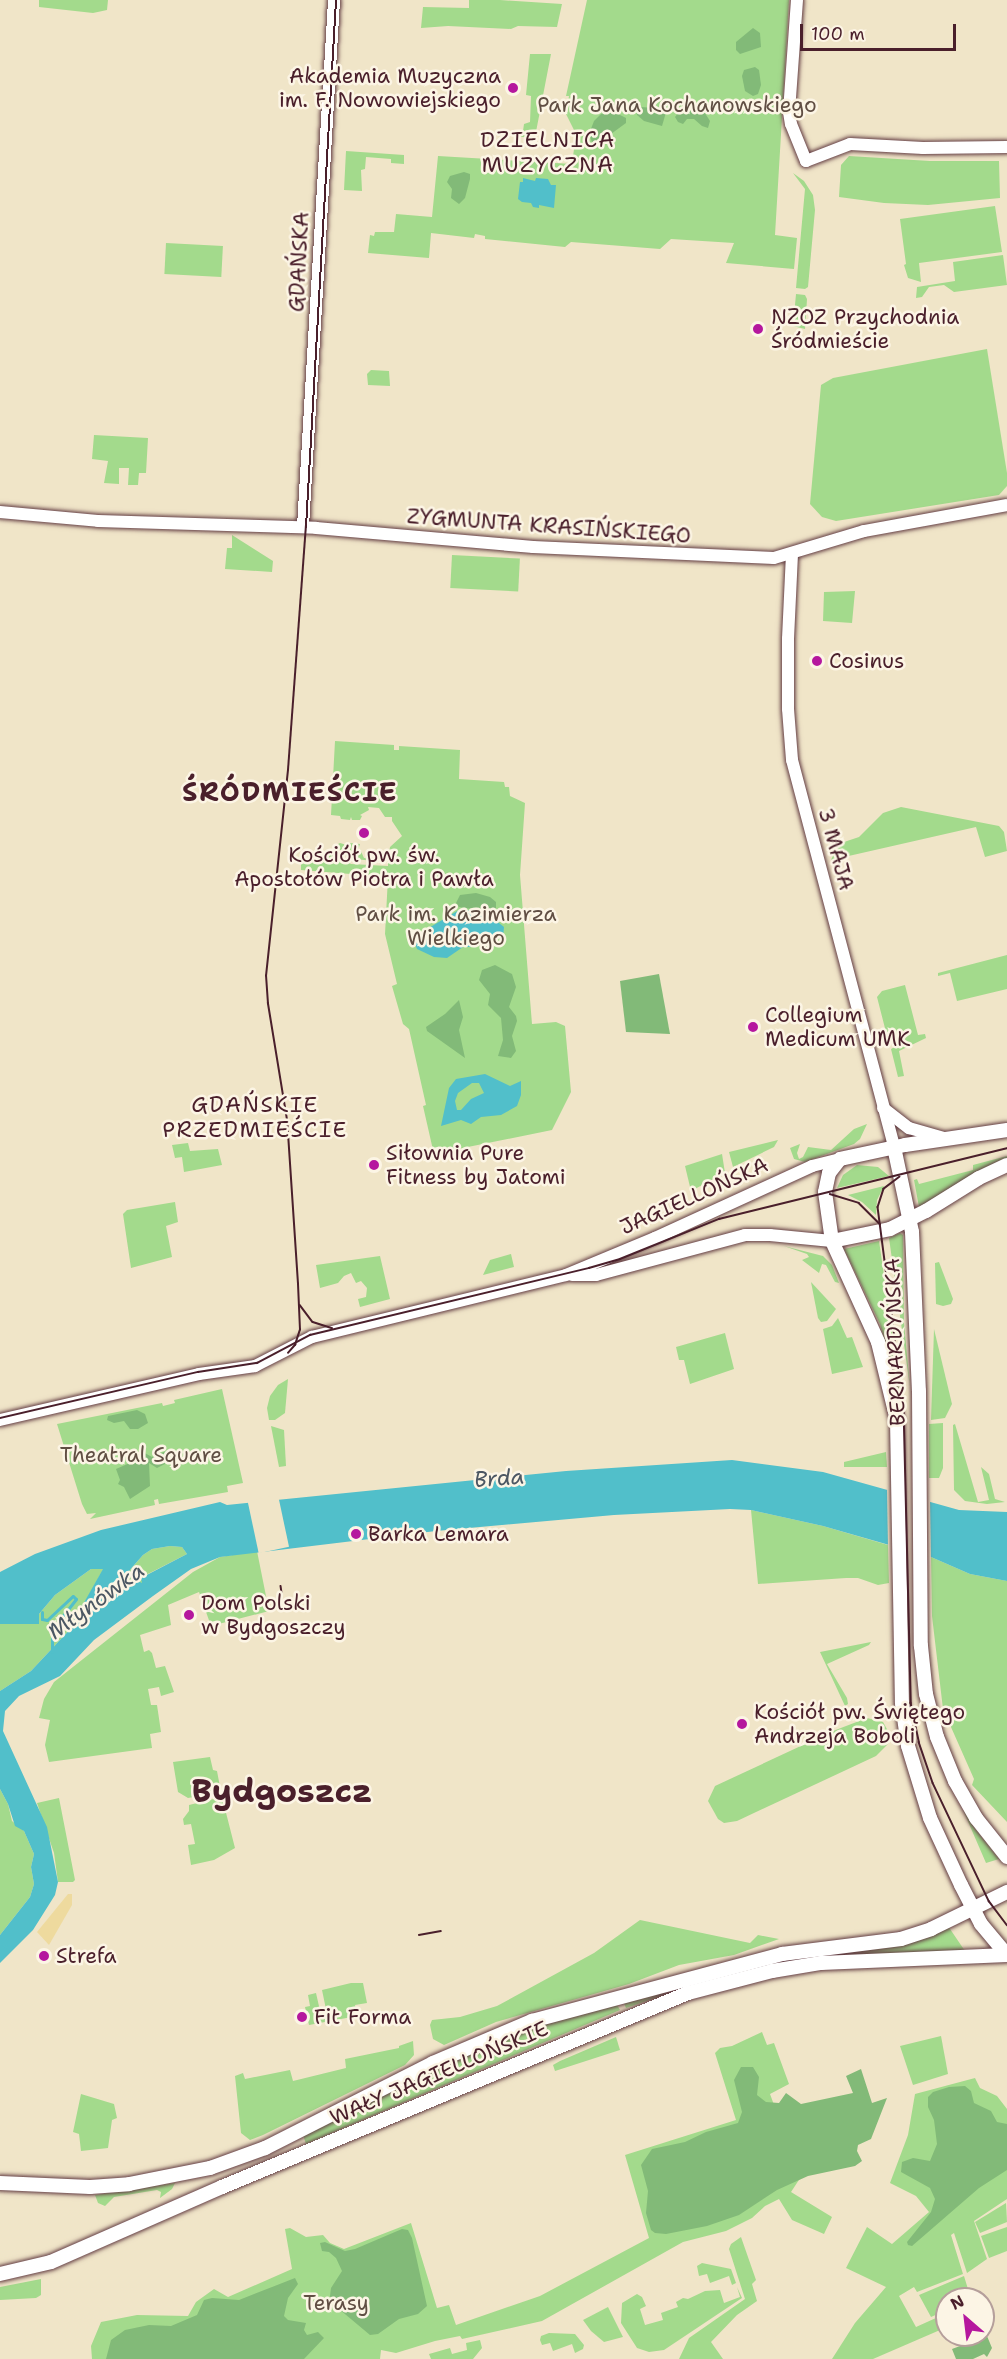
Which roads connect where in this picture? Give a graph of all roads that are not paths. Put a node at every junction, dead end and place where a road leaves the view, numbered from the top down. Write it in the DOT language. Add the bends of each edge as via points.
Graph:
graph roads {
  1 [pos="334,0"];
  2 [pos="797,0"];
  3 [pos="1002,147"];
  4 [pos="1007,505"];
  5 [pos="0,512"];
  6 [pos="303,527"];
  7 [pos="792,554"];
  8 [pos="882,1107"];
  9 [pos="1007,1130"];
  10 [pos="948,1139"];
  11 [pos="894,1147"];
  12 [pos="840,1159"];
  13 [pos="1007,1165"];
  14 [pos="910,1220"];
  15 [pos="832,1241"];
  16 [pos="566,1275"];
  17 [pos="0,1420"];
  18 [pos="1007,1857"];
  19 [pos="1007,1892"];
  20 [pos="972,1908"];
  21 [pos="1007,1955"];
  22 [pos="0,2183"];
  23 [pos="0,2274"];
  1 -- 6 [label="street, GDAŃSKA"];
  2 -- 3 [label="street" via="789,118 806,161 850,144"];
  4 -- 7 [label="street, ZYGMUNTA KRASIŃSKIEGO" via="864,531"];
  5 -- 6 [label="street, ZYGMUNTA KRASIŃSKIEGO" via="98,521"];
  6 -- 7 [label="street, ZYGMUNTA KRASIŃSKIEGO" via="533,547 774,558"];
  7 -- 8 [label="street, 3 MAJA" via="788,709 792,760"];
  8 -- 10 [label="street" via="909,1128"];
  8 -- 11 [label="street, 3 MAJA"];
  9 -- 10 [label="main road"];
  10 -- 11 [label="main road"];
  11 -- 12 [label="main road"];
  11 -- 14 [label="main road, BERNARDYŃSKA"];
  12 -- 15 [label="main road, BERNARDYŃSKA" via="829,1173 826,1186"];
  12 -- 16 [label="street, JAGIELLOŃSKA" via="812,1166"];
  13 -- 14 [label="main road"];
  14 -- 15 [label="main road" via="881,1232"];
  14 -- 18 [label="main road, BERNARDYŃSKA" via="919,1391 923,1670 937,1737 964,1799"];
  15 -- 16 [label="street, JAGIELLOŃSKA" via="745,1235 596,1275"];
  15 -- 20 [label="main road, BERNARDYŃSKA" via="884,1362 897,1420 902,1703 908,1746 930,1818"];
  16 -- 17 [label="street, JAGIELLOŃSKA" via="306,1339 255,1366 184,1377"];
  19 -- 20 [label="main road, WAŁY JAGIELLOŃSKIE"];
  20 -- 21 [label="main road"];
  20 -- 22 [label="main road, WAŁY JAGIELLOŃSKIE" via="901,1939 782,1954 523,2025 443,2058 235,2160 185,2175 90,2187"];
  21 -- 23 [label="main road, WAŁY JAGIELLOŃSKIE" via="821,1963 772,1971 670,1999 51,2262"];
}
